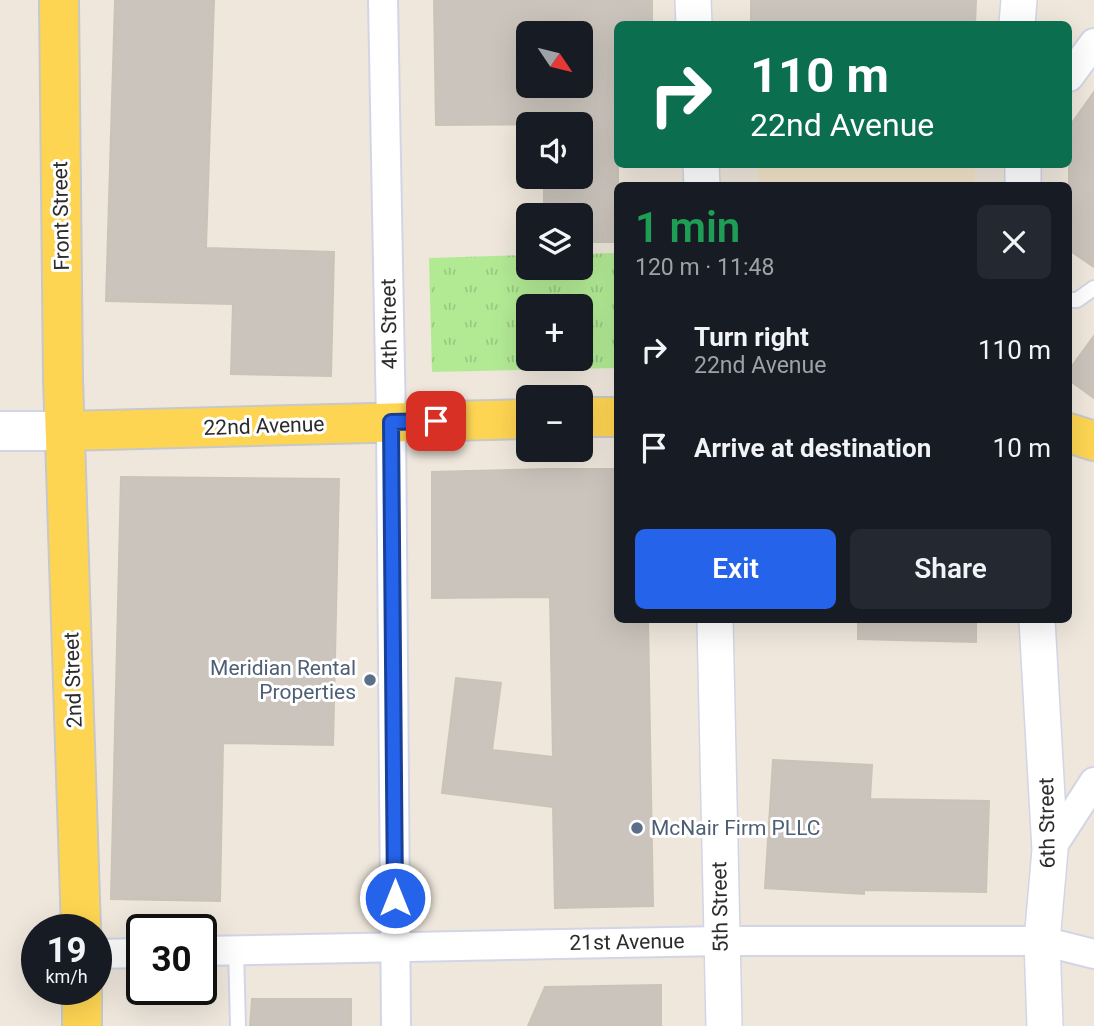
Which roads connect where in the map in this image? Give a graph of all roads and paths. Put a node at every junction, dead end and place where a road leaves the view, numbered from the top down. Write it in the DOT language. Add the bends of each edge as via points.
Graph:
graph roads {
  1 [pos="59,0"];
  2 [pos="383,0"];
  3 [pos="693,0"];
  4 [pos="1019,0"];
  5 [pos="694,21"];
  6 [pos="1017,21"];
  7 [pos="1094,43"];
  8 [pos="1072,73"];
  9 [pos="1094,288"];
  10 [pos="1072,300"];
  11 [pos="614,417"];
  12 [pos="593,418"];
  13 [pos="516,419"];
  14 [pos="391,422"];
  15 [pos="0,431"];
  16 [pos="66,431"];
  17 [pos="1072,434"];
  18 [pos="1094,441"];
  19 [pos="715,623"];
  20 [pos="1037,623"];
  21 [pos="1094,782"];
  22 [pos="1050,850"];
  23 [pos="81,914"];
  24 [pos="720,941"];
  25 [pos="1042,941"];
  26 [pos="395,947"];
  27 [pos="236,950"];
  28 [pos="217,951"];
  29 [pos="1094,954"];
  30 [pos="82,1005"];
  31 [pos="82,1026"];
  32 [pos="237,1026"];
  33 [pos="396,1026"];
  34 [pos="724,1026"];
  35 [pos="1045,1026"];
  1 -- 16 [label="main road, Front Street"];
  2 -- 14 [label="street, 4th Street"];
  3 -- 5 [label="street"];
  4 -- 6 [label="street"];
  7 -- 8 [label="street"];
  9 -- 10 [label="lane"];
  11 -- 12 [label="main road"];
  13 -- 14 [label="main road, 22nd Avenue"];
  14 -- 16 [label="main road, 22nd Avenue"];
  14 -- 26 [label="street, 4th Street"];
  15 -- 16 [label="main road, 22nd Avenue"];
  16 -- 23 [label="main road, 2nd Street"];
  17 -- 18 [label="main road"];
  19 -- 24 [label="street, 5th Street"];
  20 -- 22 [label="street, 6th Street"];
  21 -- 22 [label="street"];
  22 -- 25 [label="street, 6th Street"];
  24 -- 25 [label="street, 21st Avenue"];
  24 -- 26 [label="street, 21st Avenue"];
  24 -- 34 [label="street, 5th Street"];
  25 -- 29 [label="street, 21st Avenue"];
  25 -- 35 [label="street, 6th Street"];
  26 -- 27 [label="street, 21st Avenue"];
  26 -- 33 [label="street, 4th Street"];
  27 -- 28 [label="street, 21st Avenue"];
  27 -- 32 [label="lane"];
  30 -- 31 [label="main road"];
}
